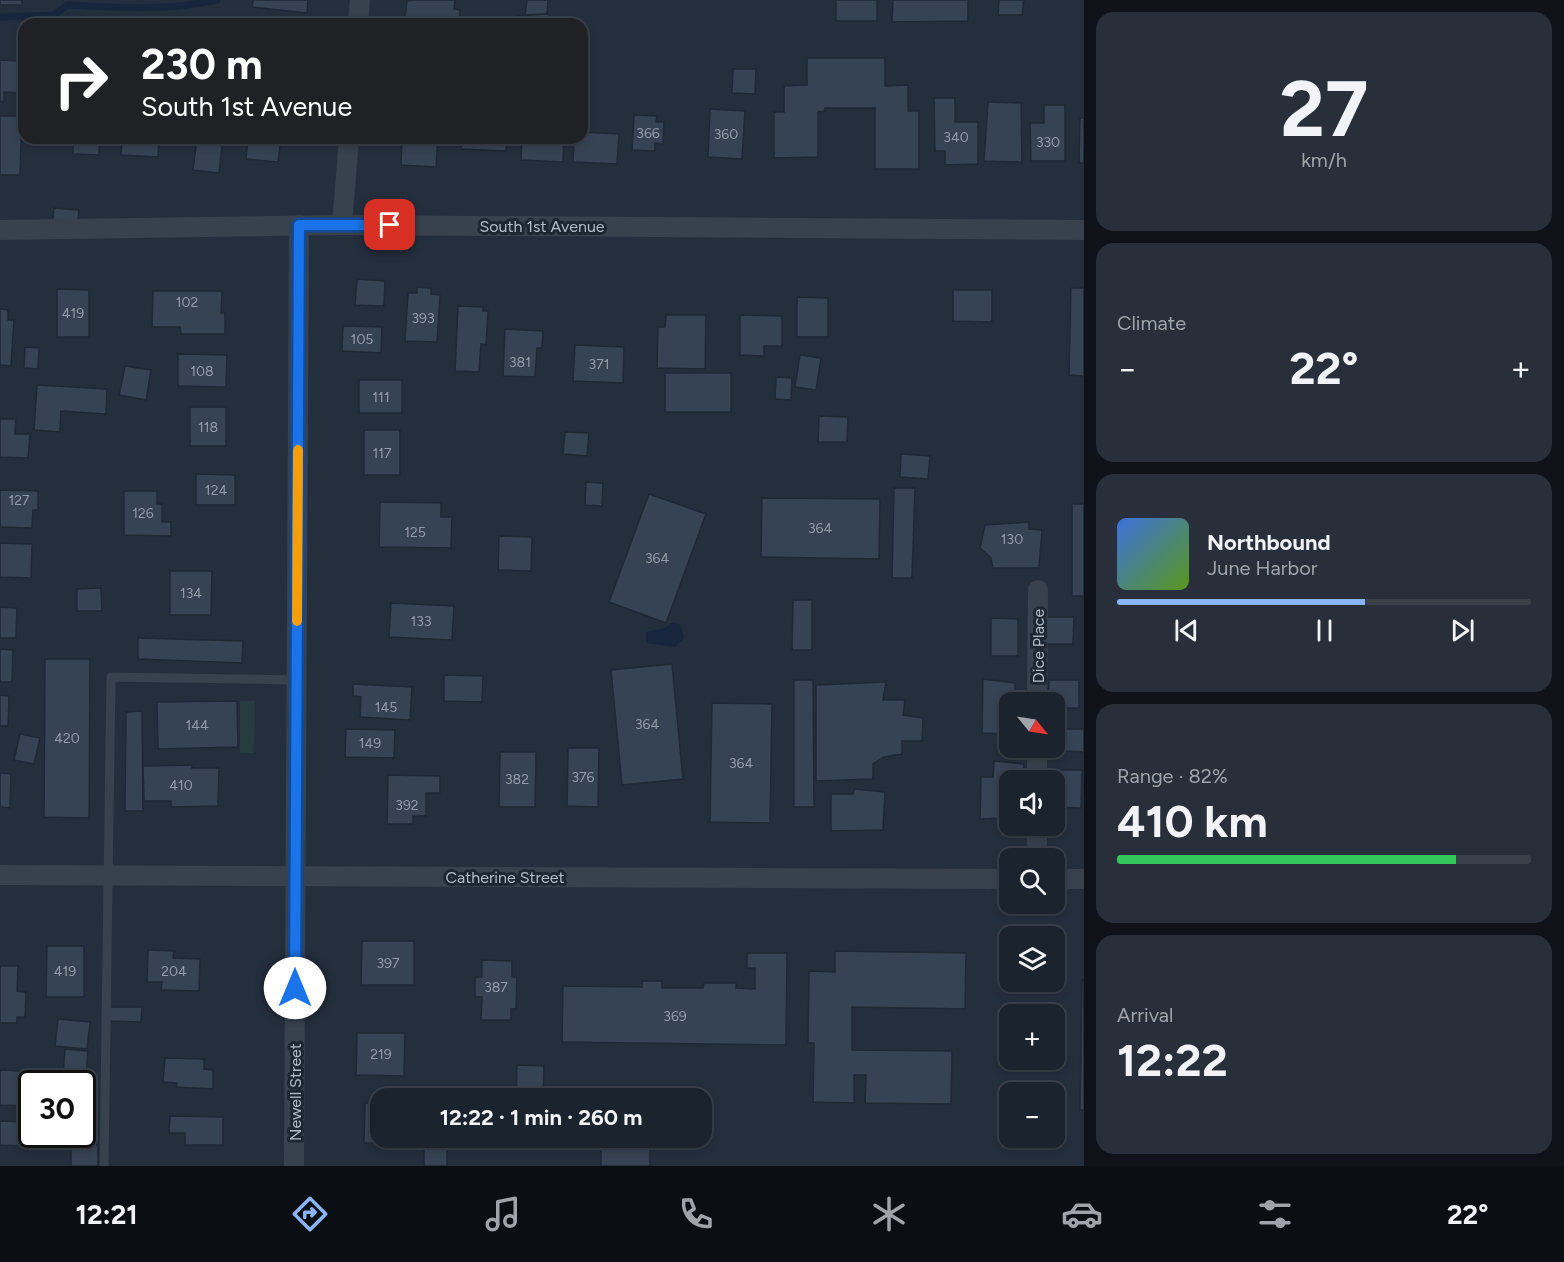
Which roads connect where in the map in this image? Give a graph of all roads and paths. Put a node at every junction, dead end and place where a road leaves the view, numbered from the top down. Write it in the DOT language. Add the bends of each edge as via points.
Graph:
graph roads {
  1 [pos="360,0"];
  2 [pos="358,18"];
  3 [pos="349,144"];
  4 [pos="299,225"];
  5 [pos="342,225"];
  6 [pos="0,230"];
  7 [pos="1084,230"];
  8 [pos="1038,590"];
  9 [pos="297,680"];
  10 [pos="1037,692"];
  11 [pos="0,875"];
  12 [pos="109,876"];
  13 [pos="296,876"];
  14 [pos="999,879"];
  15 [pos="1065,879"];
  16 [pos="1084,879"];
  17 [pos="104,1166"];
  18 [pos="294,1166"];
  1 -- 2 [label="street"];
  3 -- 5 [label="street"];
  4 -- 5 [label="street, South 1st Avenue"];
  4 -- 6 [label="street, South 1st Avenue"];
  4 -- 9 [label="street, Newell Street"];
  5 -- 7 [label="street, South 1st Avenue"];
  8 -- 10 [label="street, Dice Place"];
  9 -- 12 [label="lane" via="111,678"];
  9 -- 13 [label="street, Newell Street"];
  11 -- 12 [label="street, Catherine Street"];
  12 -- 13 [label="street, Catherine Street"];
  12 -- 17 [label="lane"];
  13 -- 14 [label="street, Catherine Street"];
  13 -- 18 [label="street, Newell Street"];
  15 -- 16 [label="street"];
}
